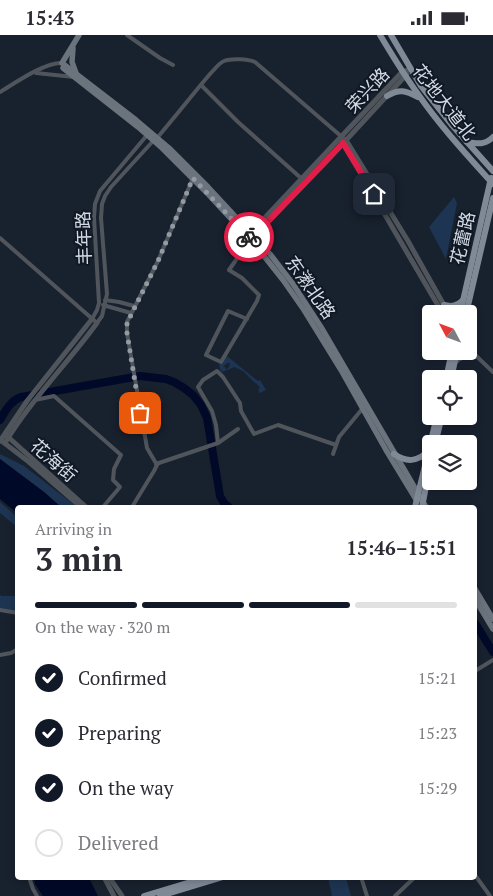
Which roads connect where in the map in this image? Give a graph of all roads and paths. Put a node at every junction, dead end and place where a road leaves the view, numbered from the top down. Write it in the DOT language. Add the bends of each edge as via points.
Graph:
graph roads {
  1 [pos="75,35"];
  2 [pos="79,35"];
  3 [pos="126,35"];
  4 [pos="380,35"];
  5 [pos="391,35"];
  6 [pos="74,44"];
  7 [pos="60,63"];
  8 [pos="173,65"];
  9 [pos="410,69"];
  10 [pos="34,72"];
  11 [pos="75,75"];
  12 [pos="404,75"];
  13 [pos="201,85"];
  14 [pos="0,92"];
  15 [pos="387,96"];
  16 [pos="421,99"];
  17 [pos="149,133"];
  18 [pos="493,137"];
  19 [pos="155,139"];
  20 [pos="344,140"];
  21 [pos="468,142"];
  22 [pos="493,170"];
  23 [pos="194,176"];
  24 [pos="302,179"];
  25 [pos="492,182"];
  26 [pos="493,198"];
  27 [pos="493,215"];
  28 [pos="487,221"];
  29 [pos="251,235"];
  30 [pos="0,238"];
  31 [pos="106,299"];
  32 [pos="464,299"];
  33 [pos="99,303"];
  34 [pos="438,305"];
  35 [pos="444,305"];
  36 [pos="455,305"];
  37 [pos="462,305"];
  38 [pos="468,305"];
  39 [pos="104,306"];
  40 [pos="134,306"];
  41 [pos="131,313"];
  42 [pos="92,319"];
  43 [pos="247,319"];
  44 [pos="97,323"];
  45 [pos="478,359"];
  46 [pos="455,360"];
  47 [pos="459,360"];
  48 [pos="454,365"];
  49 [pos="453,370"];
  50 [pos="493,372"];
  51 [pos="36,399"];
  52 [pos="363,408"];
  53 [pos="238,429"];
  54 [pos="6,436"];
  55 [pos="2,441"];
  56 [pos="217,443"];
  57 [pos="336,445"];
  58 [pos="394,454"];
  59 [pos="333,455"];
  60 [pos="422,456"];
  61 [pos="156,464"];
  62 [pos="422,490"];
  63 [pos="424,490"];
  64 [pos="420,504"];
  65 [pos="79,505"];
  66 [pos="84,505"];
  67 [pos="105,505"];
  68 [pos="133,505"];
  69 [pos="477,592"];
  70 [pos="477,602"];
  71 [pos="0,610"];
  72 [pos="15,612"];
  73 [pos="493,619"];
  74 [pos="493,629"];
  75 [pos="15,651"];
  76 [pos="0,655"];
  77 [pos="493,661"];
  78 [pos="477,670"];
  79 [pos="477,878"];
  80 [pos="30,880"];
  81 [pos="106,880"];
  82 [pos="111,880"];
  83 [pos="197,880"];
  84 [pos="213,880"];
  85 [pos="361,880"];
  86 [pos="412,880"];
  87 [pos="37,896"];
  88 [pos="114,896"];
  89 [pos="122,896"];
  90 [pos="144,896"];
  91 [pos="160,896"];
  92 [pos="367,896"];
  93 [pos="395,896"];
  94 [pos="490,896"];
  1 -- 7 [label="main road"];
  2 -- 6 [label="main road"];
  3 -- 8 [label="street"];
  4 -- 12 [label="main road, 花地大道北"];
  5 -- 9 [label="main road, 花地大道北"];
  6 -- 7 [label="main road"];
  6 -- 11 [label="main road"];
  7 -- 10 [label="street"];
  7 -- 11 [label="main road, 东漖北路"];
  9 -- 12 [label="street, 荣兴路"];
  9 -- 21 [label="main road, 花地大道北"];
  10 -- 11 [label="street"];
  10 -- 14 [label="street"];
  11 -- 17 [label="main road, 东漖北路"];
  12 -- 15 [label="street, 荣兴路"];
  12 -- 16 [label="main road, 花地大道北"];
  12 -- 20 [label="street, 荣兴路"];
  13 -- 19 [label="street, 丰年路"];
  13 -- 20 [label="street, 丰年路" via="224,61 255,62"];
  13 -- 24 [label="street"];
  15 -- 16 [label="main road" via="400,91"];
  15 -- 20 [label="street, 荣兴路"];
  16 -- 25 [label="main road, 花地大道北"];
  17 -- 19 [label="main road, 东漖北路"];
  17 -- 33 [label="street, 丰年路" via="97,197 94,217"];
  18 -- 21 [label="main road" via="484,143"];
  19 -- 23 [label="main road, 东漖北路"];
  19 -- 31 [label="street, 丰年路" via="111,187 102,204"];
  20 -- 24 [label="street, 荣兴路"];
  20 -- 29 [label="street, 荣兴路"];
  20 -- 34 [label="street"];
  20 -- 35 [label="street"];
  21 -- 22 [label="main road, 花地大道北"];
  22 -- 25 [label="main road, 花蕾路"];
  23 -- 29 [label="main road, 东漖北路"];
  23 -- 40 [label="street" via="158,261"];
  24 -- 29 [label="street, 荣兴路"];
  25 -- 32 [label="main road, 花蕾路"];
  26 -- 28 [label="main road, 花蕾路"];
  27 -- 28 [label="main road"];
  28 -- 38 [label="main road, 花蕾路"];
  29 -- 43 [label="street" via="228,270 242,278 259,295"];
  29 -- 52 [label="main road, 东漖北路" via="294,295"];
  29 -- 58 [label="main road, 东漖北路" via="306,303"];
  30 -- 42 [label="street"];
  31 -- 33 [label="street"];
  31 -- 39 [label="street, 丰年路"];
  31 -- 40 [label="street"];
  32 -- 36 [label="main road"];
  32 -- 37 [label="main road, 花蕾路"];
  33 -- 39 [label="street"];
  33 -- 42 [label="street"];
  39 -- 41 [label="street"];
  39 -- 44 [label="street, 丰年路"];
  40 -- 41 [label="street"];
  41 -- 61 [label="street" via="127,328 134,379 148,451"];
  42 -- 44 [label="street"];
  42 -- 54 [label="street" via="27,401"];
  43 -- 43 [label="street" via="221,362 206,355 228,311"];
  44 -- 51 [label="street"];
  45 -- 50 [label="street"];
  46 -- 48 [label="main road"];
  47 -- 48 [label="street"];
  48 -- 49 [label="main road"];
  51 -- 54 [label="street"];
  51 -- 67 [label="street" via="54,396 122,455 114,469 114,479 120,487"];
  52 -- 57 [label="street"];
  52 -- 64 [label="main road, 东漖北路"];
  53 -- 56 [label="street"];
  54 -- 55 [label="street"];
  54 -- 66 [label="street, 花海街"];
  55 -- 65 [label="street, 花海街"];
  56 -- 57 [label="street" via="212,411 198,387 217,371 240,403 254,434 278,425"];
  56 -- 61 [label="street"];
  57 -- 59 [label="street"];
  58 -- 60 [label="main road" via="413,460"];
  58 -- 64 [label="main road, 东漖北路"];
  61 -- 68 [label="street"];
  62 -- 64 [label="main road"];
  63 -- 64 [label="main road"];
  69 -- 73 [label="main road"];
  70 -- 74 [label="main road"];
  71 -- 72 [label="street"];
  75 -- 76 [label="street"];
  77 -- 78 [label="street"];
  79 -- 94 [label="street"];
  80 -- 87 [label="street"];
  81 -- 88 [label="street"];
  82 -- 89 [label="street"];
  83 -- 90 [label="main road"];
  84 -- 91 [label="main road"];
  85 -- 92 [label="street"];
  86 -- 93 [label="street"];
}
